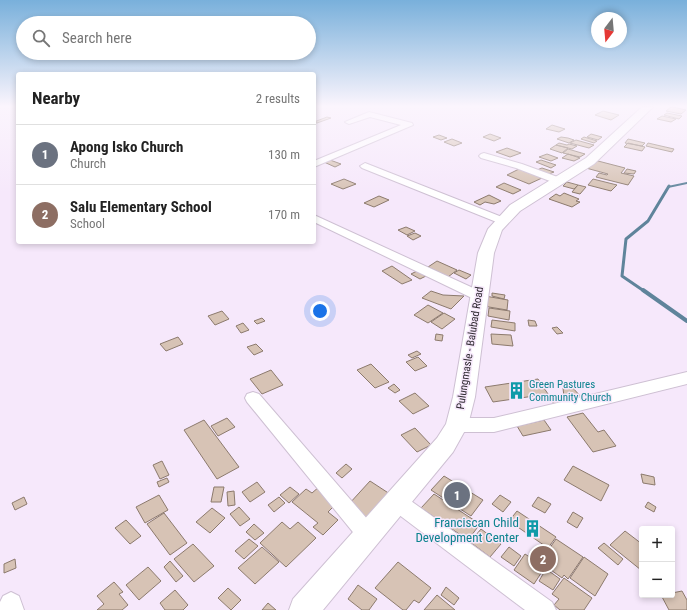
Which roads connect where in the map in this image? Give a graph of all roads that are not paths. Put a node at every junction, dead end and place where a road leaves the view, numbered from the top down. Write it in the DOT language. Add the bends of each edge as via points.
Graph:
graph roads {
  1 [pos="384,135"];
  2 [pos="617,135"];
  3 [pos="484,156"];
  4 [pos="316,163"];
  5 [pos="364,166"];
  6 [pos="559,181"];
  7 [pos="316,219"];
  8 [pos="503,221"];
  9 [pos="479,296"];
  10 [pos="687,378"];
  11 [pos="253,398"];
  12 [pos="457,425"];
  13 [pos="397,502"];
  14 [pos="368,535"];
  15 [pos="304,610"];
  16 [pos="544,610"];
  1 -- 4 [label="street"];
  2 -- 6 [label="street, Pulungmasle - Balubad Road" via="590,161"];
  3 -- 6 [label="street"];
  5 -- 8 [label="street"];
  6 -- 8 [label="street, Pulungmasle - Balubad Road" via="515,208"];
  7 -- 9 [label="street"];
  8 -- 9 [label="street, Pulungmasle - Balubad Road" via="495,229 486,253"];
  9 -- 12 [label="street, Pulungmasle - Balubad Road" via="464,397"];
  10 -- 12 [label="street" via="494,425"];
  11 -- 14 [label="street"];
  12 -- 13 [label="street, Pulungmasle - Balubad Road" via="445,445"];
  13 -- 14 [label="street, Pulungmasle - Balubad Road"];
  13 -- 16 [label="street"];
  14 -- 15 [label="street, Pulungmasle - Balubad Road"];
}
